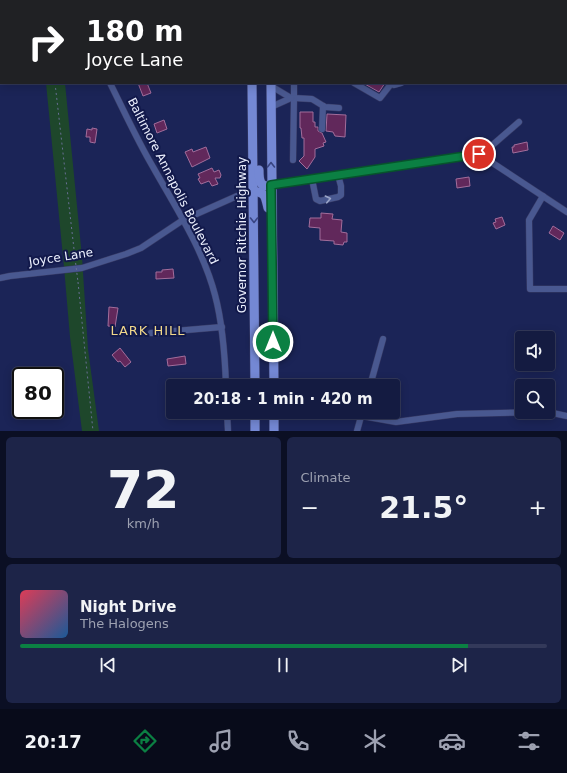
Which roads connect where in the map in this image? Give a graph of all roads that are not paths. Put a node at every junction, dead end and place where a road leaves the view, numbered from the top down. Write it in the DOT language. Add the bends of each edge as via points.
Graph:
graph roads {
  1 [pos="111,84"];
  2 [pos="252,84"];
  3 [pos="294,84"];
  4 [pos="356,84"];
  5 [pos="390,84"];
  6 [pos="271,85"];
  7 [pos="292,98"];
  8 [pos="271,106"];
  9 [pos="323,106"];
  10 [pos="339,108"];
  11 [pos="519,122"];
  12 [pos="322,129"];
  13 [pos="253,134"];
  14 [pos="481,155"];
  15 [pos="293,160"];
  16 [pos="338,175"];
  17 [pos="312,179"];
  18 [pos="271,185"];
  19 [pos="253,191"];
  20 [pos="543,196"];
  21 [pos="567,212"];
  22 [pos="183,220"];
  23 [pos="272,224"];
  24 [pos="0,278"];
  25 [pos="567,289"];
  26 [pos="222,327"];
  27 [pos="151,333"];
  28 [pos="383,339"];
  29 [pos="226,379"];
  30 [pos="255,379"];
  31 [pos="274,379"];
  32 [pos="372,379"];
  33 [pos="515,413"];
  34 [pos="555,413"];
  35 [pos="567,416"];
  36 [pos="227,419"];
  37 [pos="255,419"];
  38 [pos="274,419"];
  39 [pos="361,419"];
  40 [pos="383,419"];
  41 [pos="228,431"];
  42 [pos="255,431"];
  43 [pos="274,431"];
  44 [pos="357,431"];
  1 -- 22 [label="street, Baltimore Annapolis Boulevard"];
  2 -- 13 [label="highway, Governor Ritchie Highway"];
  3 -- 7 [label="street"];
  4 -- 5 [label="street" via="380,98"];
  6 -- 7 [label="street"];
  6 -- 8 [label="highway"];
  7 -- 8 [label="street"];
  7 -- 9 [label="street" via="312,99"];
  7 -- 15 [label="street"];
  18 -- 8 [label="highway, one-way"];
  9 -- 10 [label="street"];
  9 -- 12 [label="street"];
  11 -- 14 [label="street"];
  13 -- 18 [label="highway" via="258,151 259,181 266,187"];
  13 -- 19 [label="highway, Governor Ritchie Highway"];
  14 -- 16 [label="street"];
  14 -- 20 [label="street"];
  16 -- 17 [label="street"];
  17 -- 16 [label="street, one-way" via="314,194 320,201 341,195"];
  17 -- 18 [label="street"];
  18 -- 23 [label="highway"];
  19 -- 22 [label="street, Joyce Lane"];
  19 -- 23 [label="highway" via="262,192 265,196"];
  19 -- 30 [label="highway, Governor Ritchie Highway, one-way"];
  20 -- 21 [label="street"];
  20 -- 25 [label="street" via="529,220 530,289"];
  22 -- 24 [label="street, Joyce Lane" via="141,248 82,268"];
  22 -- 26 [label="street, Baltimore Annapolis Boulevard" via="204,262"];
  23 -- 31 [label="highway"];
  26 -- 27 [label="street"];
  26 -- 29 [label="street, Baltimore Annapolis Boulevard"];
  28 -- 32 [label="street"];
  33 -- 40 [label="street" via="457,414 396,422"];
  34 -- 35 [label="street"];
  36 -- 41 [label="street"];
  37 -- 42 [label="highway"];
  38 -- 43 [label="highway"];
  39 -- 44 [label="street"];
}
